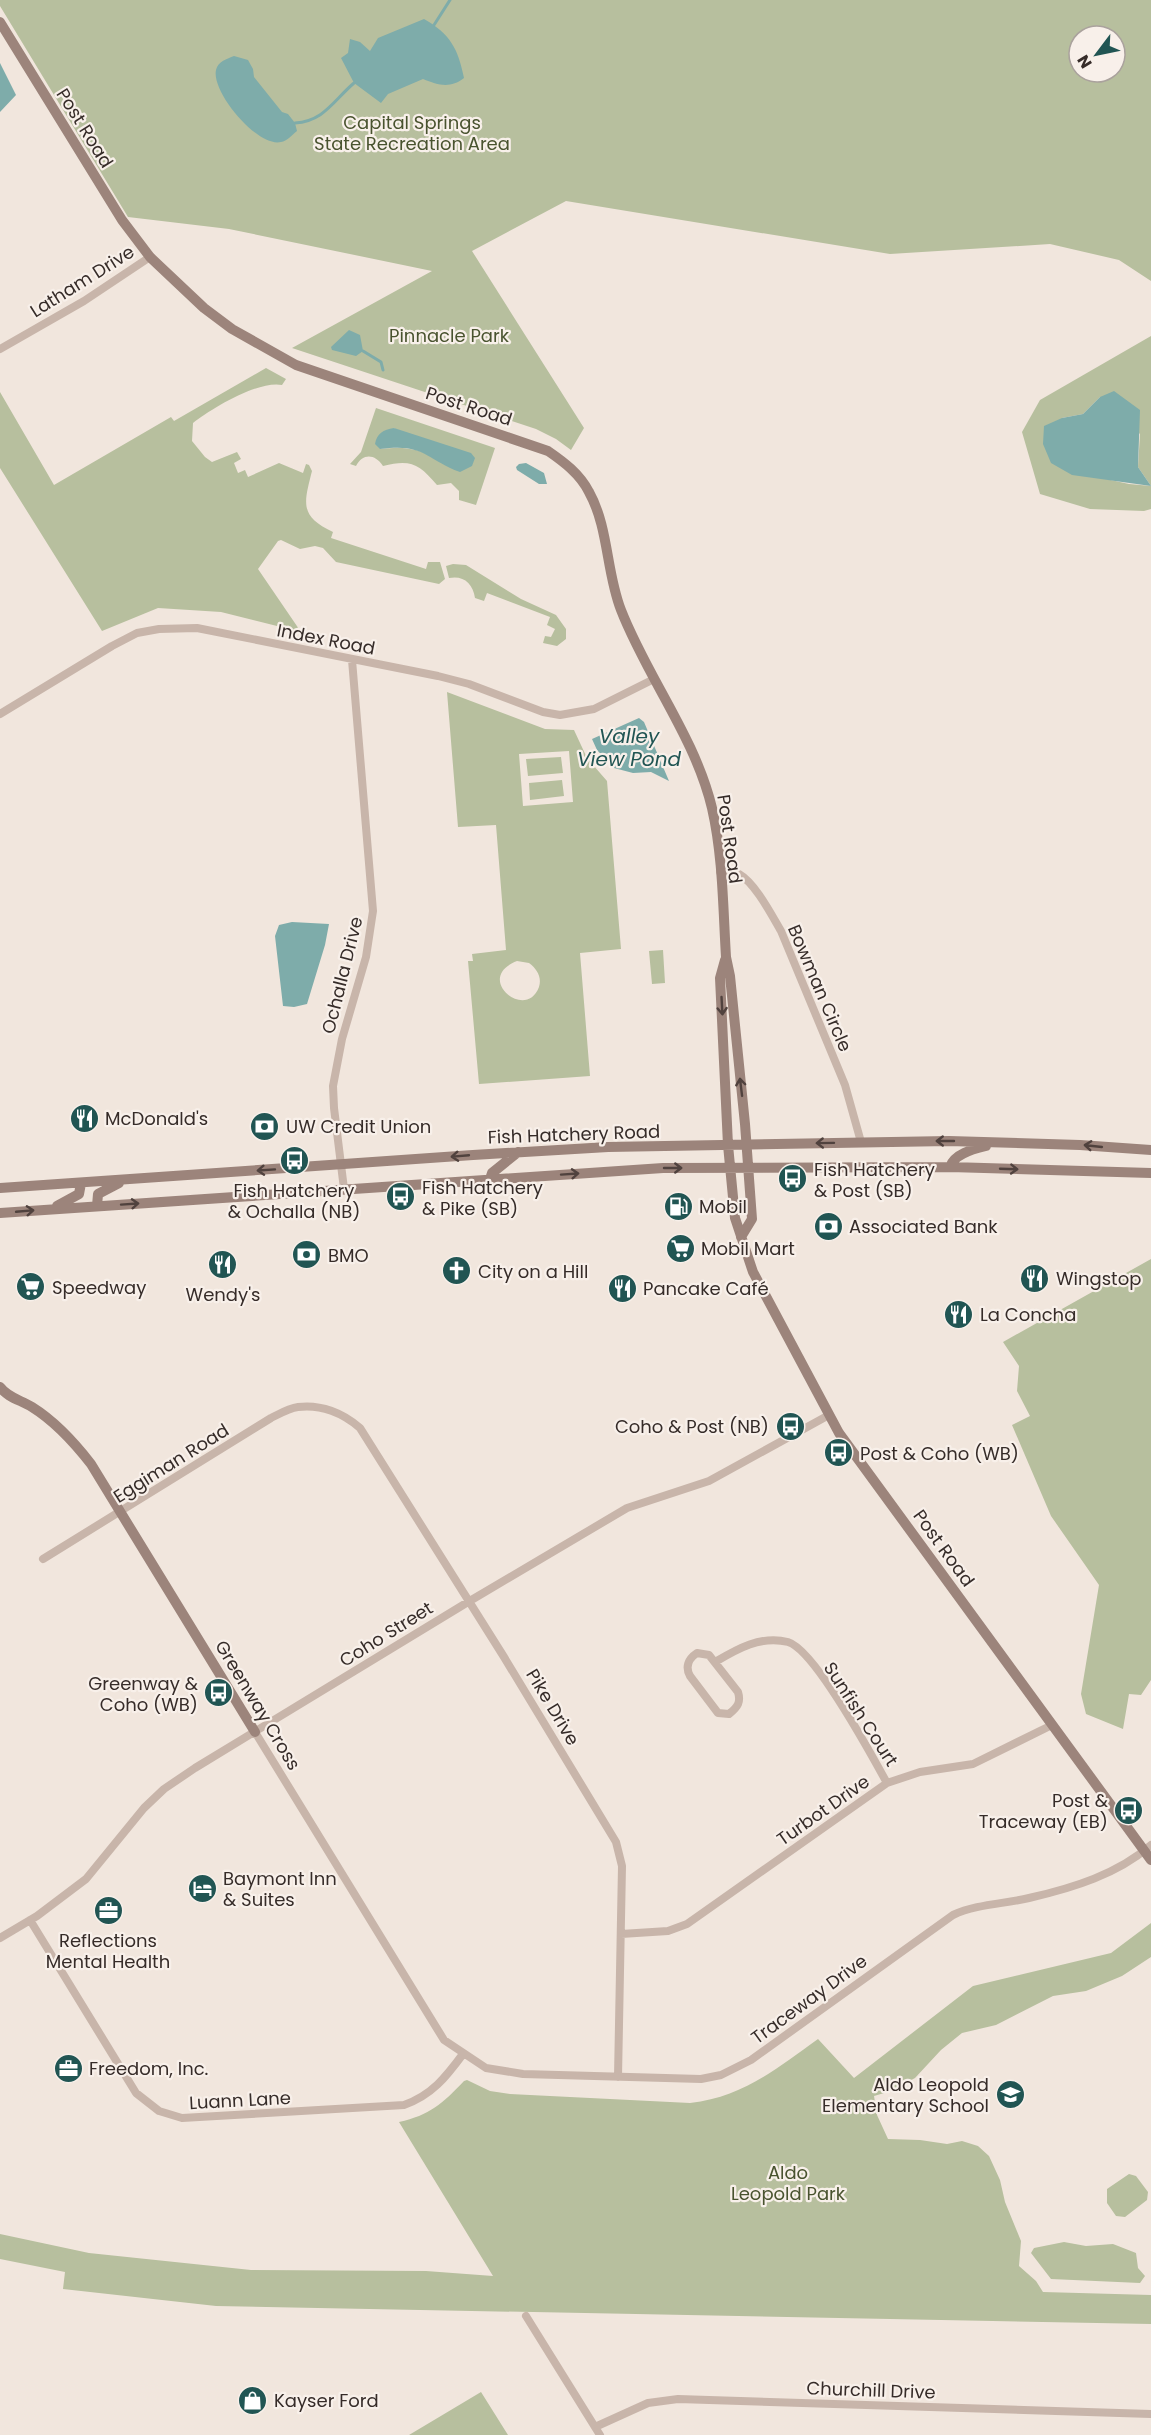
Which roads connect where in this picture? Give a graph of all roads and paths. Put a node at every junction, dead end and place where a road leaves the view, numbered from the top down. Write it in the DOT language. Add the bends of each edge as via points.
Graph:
graph roads {
  1 [pos="0,22"];
  2 [pos="150,257"];
  3 [pos="0,349"];
  4 [pos="352,660"];
  5 [pos="654,679"];
  6 [pos="0,714"];
  7 [pos="720,872"];
  8 [pos="726,957"];
  9 [pos="861,1142"];
  10 [pos="1004,1143"];
  11 [pos="728,1145"];
  12 [pos="747,1145"];
  13 [pos="1151,1150"];
  14 [pos="519,1152"];
  15 [pos="341,1164"];
  16 [pos="729,1167"];
  17 [pos="748,1167"];
  18 [pos="950,1167"];
  19 [pos="1151,1173"];
  20 [pos="490,1179"];
  21 [pos="124,1180"];
  22 [pos="81,1183"];
  23 [pos="0,1188"];
  24 [pos="344,1189"];
  25 [pos="97,1206"];
  26 [pos="51,1209"];
  27 [pos="0,1213"];
  28 [pos="741,1237"];
  29 [pos="1,1391"];
  30 [pos="321,1407"];
  31 [pos="829,1415"];
  32 [pos="122,1511"];
  33 [pos="43,1559"];
  34 [pos="468,1602"];
  35 [pos="715,1662"];
  36 [pos="1052,1725"];
  37 [pos="255,1732"];
  38 [pos="887,1783"];
  39 [pos="1149,1852"];
  40 [pos="30,1920"];
  41 [pos="621,1934"];
  42 [pos="0,1938"];
  43 [pos="463,2054"];
  44 [pos="618,2078"];
  45 [pos="526,2316"];
  46 [pos="1151,2414"];
  47 [pos="595,2427"];
  48 [pos="600,2435"];
  1 -- 2 [label="street, Post Road" via="122,220"];
  2 -- 3 [label="street, Latham Drive" via="92,297"];
  2 -- 5 [label="street, Post Road" via="232,329 296,366 531,443 563,461 596,504 621,609"];
  4 -- 5 [label="street, Index Road" via="469,684 530,708 560,715 594,709"];
  4 -- 6 [label="street, Index Road" via="197,628 159,628 136,633"];
  4 -- 15 [label="street, Ochalla Drive" via="373,911 366,957 336,1066 334,1108"];
  5 -- 7 [label="street, Post Road" via="705,785"];
  7 -- 8 [label="street, Post Road"];
  7 -- 9 [label="street, Bowman Circle" via="732,871 744,878 781,931 845,1085"];
  8 -- 11 [label="street, Post Road, one-way" via="720,978"];
  12 -- 8 [label="street, Post Road, one-way"];
  10 -- 9 [label="street, Fish Hatchery Road, one-way"];
  9 -- 12 [label="street, Fish Hatchery Road, one-way"];
  13 -- 10 [label="street, Fish Hatchery Road, one-way"];
  10 -- 18 [label="street" via="962,1154"];
  11 -- 12 [label="street, Fish Hatchery Road"];
  11 -- 14 [label="street, Fish Hatchery Road"];
  11 -- 16 [label="street, Post Road"];
  12 -- 17 [label="street, Post Road"];
  14 -- 15 [label="street, Fish Hatchery Road, one-way"];
  14 -- 20 [label="street" via="492,1173"];
  15 -- 21 [label="street, Fish Hatchery Road, one-way"];
  15 -- 24 [label="street, Ochalla Drive"];
  16 -- 17 [label="street, Fish Hatchery Road"];
  20 -- 16 [label="street, Fish Hatchery Road, one-way"];
  16 -- 28 [label="street, Post Road"];
  17 -- 18 [label="street, Fish Hatchery Road"];
  17 -- 28 [label="street, Post Road" via="752,1219"];
  18 -- 19 [label="street, Fish Hatchery Road, one-way"];
  20 -- 24 [label="street, Fish Hatchery Road"];
  21 -- 22 [label="street, Fish Hatchery Road"];
  21 -- 25 [label="street" via="98,1194"];
  22 -- 23 [label="street, Fish Hatchery Road"];
  22 -- 26 [label="street" via="81,1191 74,1198"];
  25 -- 24 [label="street, Fish Hatchery Road, one-way"];
  25 -- 26 [label="street, Fish Hatchery Road"];
  27 -- 26 [label="street, Fish Hatchery Road, one-way"];
  28 -- 31 [label="street, Post Road" via="753,1272"];
  29 -- 32 [label="street, Greenway Cross" via="32,1407 72,1440"];
  30 -- 32 [label="street, Eggiman Road" via="296,1407 271,1418"];
  30 -- 34 [label="street, Pike Drive" via="347,1417 360,1428"];
  31 -- 34 [label="street, Coho Street" via="709,1481 627,1508"];
  31 -- 36 [label="street, Post Road"];
  32 -- 33 [label="street, Eggiman Road"];
  32 -- 37 [label="street, Greenway Cross"];
  34 -- 37 [label="street, Coho Street"];
  34 -- 41 [label="street, Pike Drive" via="616,1842 622,1866"];
  35 -- 35 [label="street" via="709,1655 697,1653 689,1661 687,1672 718,1713 729,1713 738,1707 740,1699"];
  35 -- 38 [label="street, Sunfish Court" via="738,1648 763,1640 797,1646 829,1684"];
  36 -- 38 [label="street, Turbot Drive" via="973,1764 920,1772"];
  36 -- 39 [label="street, Post Road"];
  37 -- 40 [label="street, Coho Street" via="164,1789 86,1879"];
  37 -- 43 [label="street, Greenway Cross" via="444,2040"];
  38 -- 41 [label="street, Turbot Drive" via="687,1924 668,1931"];
  39 -- 44 [label="street, Traceway Drive" via="1066,1888 953,1915 751,2060 721,2075 702,2079"];
  40 -- 42 [label="street, Coho Street"];
  40 -- 43 [label="street, Luann Lane" via="136,2093 170,2116 205,2118 404,2105 429,2094"];
  41 -- 44 [label="street, Pike Drive"];
  43 -- 44 [label="street, Traceway Drive" via="486,2068 523,2074"];
  45 -- 47 [label="street"];
  46 -- 47 [label="street, Churchill Drive" via="678,2399 648,2403"];
  47 -- 48 [label="street"];
}
